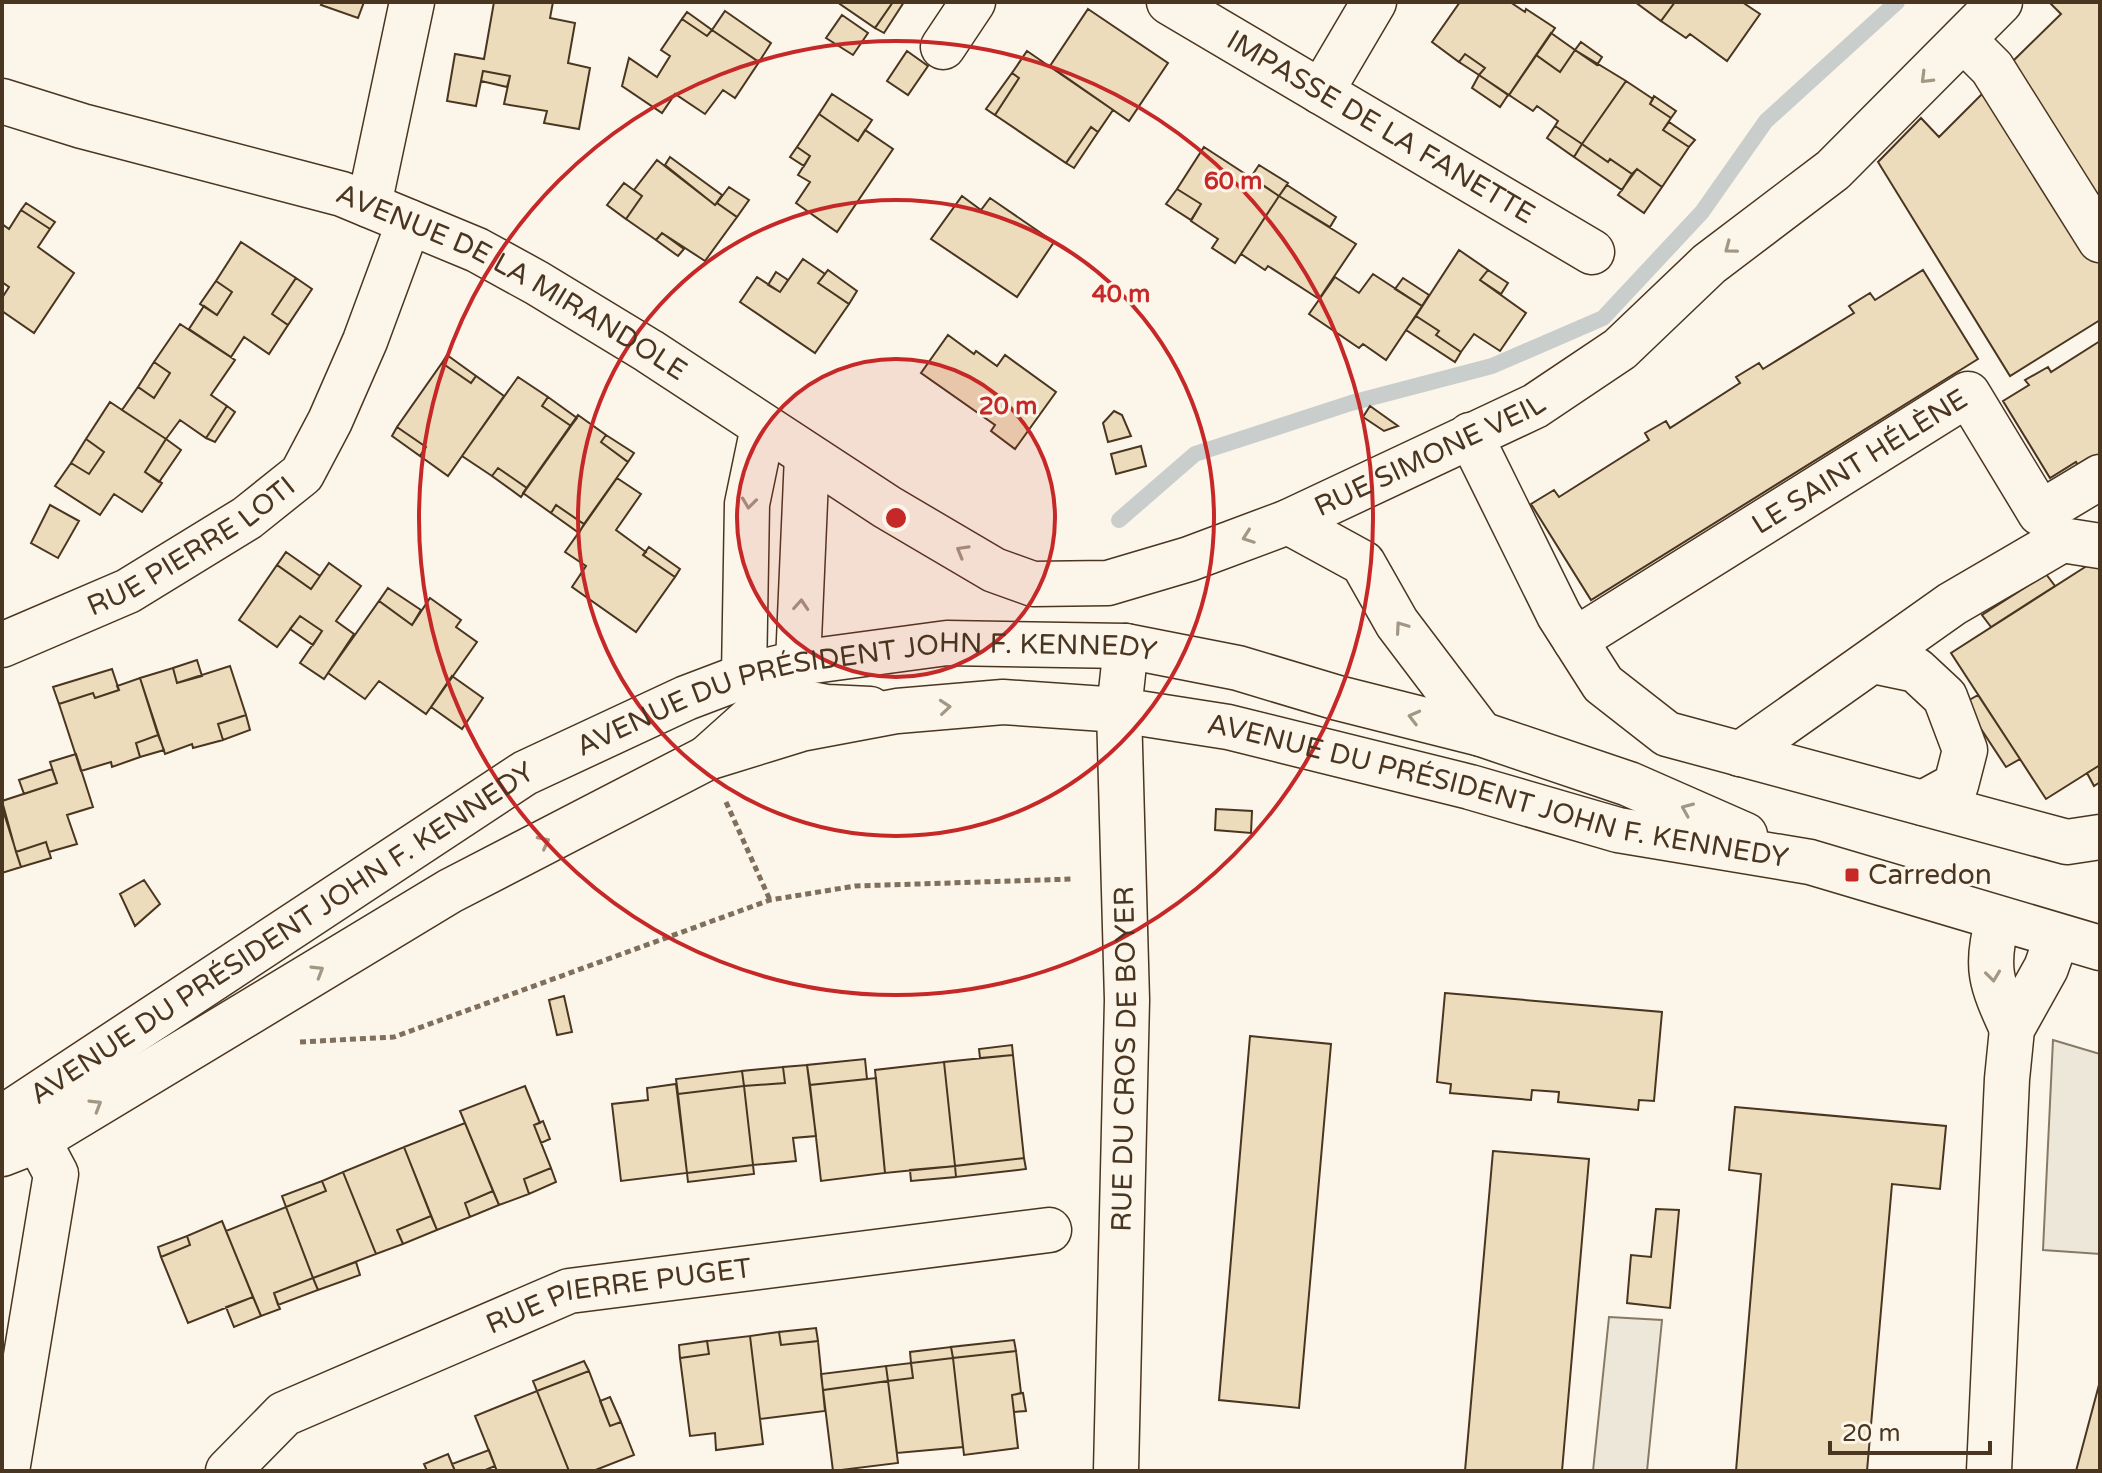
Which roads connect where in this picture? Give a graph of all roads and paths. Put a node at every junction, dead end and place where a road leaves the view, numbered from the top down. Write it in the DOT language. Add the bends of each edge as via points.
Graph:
graph roads {
  1 [pos="412,2"];
  2 [pos="973,2"];
  3 [pos="1169,2"];
  4 [pos="1374,2"];
  5 [pos="2000,2"];
  6 [pos="1964,40"];
  7 [pos="943,47"];
  8 [pos="1321,92"];
  9 [pos="2,101"];
  10 [pos="369,205"];
  11 [pos="409,222"];
  12 [pos="2100,240"];
  13 [pos="1592,252"];
  14 [pos="763,427"];
  15 [pos="1470,435"];
  16 [pos="807,456"];
  17 [pos="2100,477"];
  18 [pos="1288,522"];
  19 [pos="2100,546"];
  20 [pos="1575,640"];
  21 [pos="2,645"];
  22 [pos="1126,646"];
  23 [pos="1873,661"];
  24 [pos="772,679"];
  25 [pos="1119,710"];
  26 [pos="897,711"];
  27 [pos="1481,734"];
  28 [pos="1740,754"];
  29 [pos="707,758"];
  30 [pos="1923,803"];
  31 [pos="2100,837"];
  32 [pos="1810,862"];
  33 [pos="1126,878"];
  34 [pos="770,900"];
  35 [pos="1998,920"];
  36 [pos="2057,937"];
  37 [pos="2100,948"];
  38 [pos="2012,1029"];
  39 [pos="294,1042"];
  40 [pos="15,1131"];
  41 [pos="1049,1230"];
  42 [pos="7,1471"];
  43 [pos="228,1471"];
  44 [pos="1116,1471"];
  45 [pos="1989,1471"];
  1 -- 10 [label="street"];
  2 -- 7 [label="street"];
  3 -- 8 [label="street, IMPASSE DE LA FANETTE"];
  4 -- 8 [label="street"];
  5 -- 6 [label="street, RUE SIMONE VEIL"];
  6 -- 12 [label="street" via="1992,68"];
  6 -- 15 [label="street, RUE SIMONE VEIL, one-way" via="1833,170 1709,264 1620,349 1535,406"];
  8 -- 13 [label="street, IMPASSE DE LA FANETTE"];
  9 -- 10 [label="street, AVENUE DE LA MIRANDOLE"];
  10 -- 11 [label="street, AVENUE DE LA MIRANDOLE"];
  11 -- 14 [label="street, AVENUE DE LA MIRANDOLE" via="537,283"];
  11 -- 21 [label="street, RUE PIERRE LOTI" via="365,341 302,474 247,518 128,591"];
  14 -- 16 [label="street, RUE SIMONE VEIL"];
  14 -- 24 [label="street, one-way" via="747,504"];
  15 -- 18 [label="street, RUE SIMONE VEIL"];
  15 -- 20 [label="street"];
  18 -- 16 [label="street, RUE SIMONE VEIL, one-way" via="1108,583 1033,584 994,570"];
  24 -- 16 [label="street, one-way"];
  17 -- 20 [label="street, LE SAINT HÉLÈNE" via="2040,513 1968,394"];
  27 -- 18 [label="street, one-way" via="1397,623 1363,563"];
  19 -- 23 [label="street" via="2062,540 1952,604"];
  20 -- 28 [label="street" via="1603,684 1667,734"];
  22 -- 24 [label="street, AVENUE DU PRÉSIDENT JOHN F. KENNEDY" via="947,643"];
  22 -- 25 [label="street, RUE DU CROS DE BOYER"];
  27 -- 22 [label="street, AVENUE DU PRÉSIDENT JOHN F. KENNEDY, one-way" via="1238,668"];
  23 -- 28 [label="street"];
  23 -- 30 [label="street" via="1916,670 1945,697 1965,750 1956,785"];
  24 -- 26 [label="street" via="827,707"];
  24 -- 29 [label="street"];
  24 -- 40 [label="street, AVENUE DU PRÉSIDENT JOHN F. KENNEDY" via="686,698 525,773"];
  26 -- 25 [label="street, AVENUE DU PRÉSIDENT JOHN F. KENNEDY, one-way" via="1003,702"];
  25 -- 32 [label="street, AVENUE DU PRÉSIDENT JOHN F. KENNEDY" via="1316,748 1618,830"];
  25 -- 33 [label="street, RUE DU CROS DE BOYER"];
  26 -- 29 [label="street, AVENUE DU PRÉSIDENT JOHN F. KENNEDY" via="801,729"];
  32 -- 27 [label="street, AVENUE DU PRÉSIDENT JOHN F. KENNEDY, one-way" via="1629,784"];
  28 -- 30 [label="street"];
  29 -- 34 [label="path"];
  40 -- 29 [label="street, AVENUE DU PRÉSIDENT JOHN F. KENNEDY, one-way" via="450,891"];
  30 -- 31 [label="street" via="2067,842"];
  32 -- 35 [label="street, AVENUE DU PRÉSIDENT JOHN F. KENNEDY"];
  33 -- 34 [label="path" via="855,886"];
  33 -- 44 [label="street, RUE DU CROS DE BOYER"];
  34 -- 39 [label="path" via="394,1037"];
  35 -- 36 [label="street, AVENUE DU PRÉSIDENT JOHN F. KENNEDY"];
  35 -- 38 [label="street, one-way" via="1989,949 1994,988"];
  36 -- 37 [label="street, AVENUE DU PRÉSIDENT JOHN F. KENNEDY"];
  36 -- 38 [label="street"];
  38 -- 45 [label="street"];
  40 -- 42 [label="street" via="56,1174"];
  41 -- 43 [label="street, RUE PIERRE PUGET" via="569,1291 284,1414"];
}
